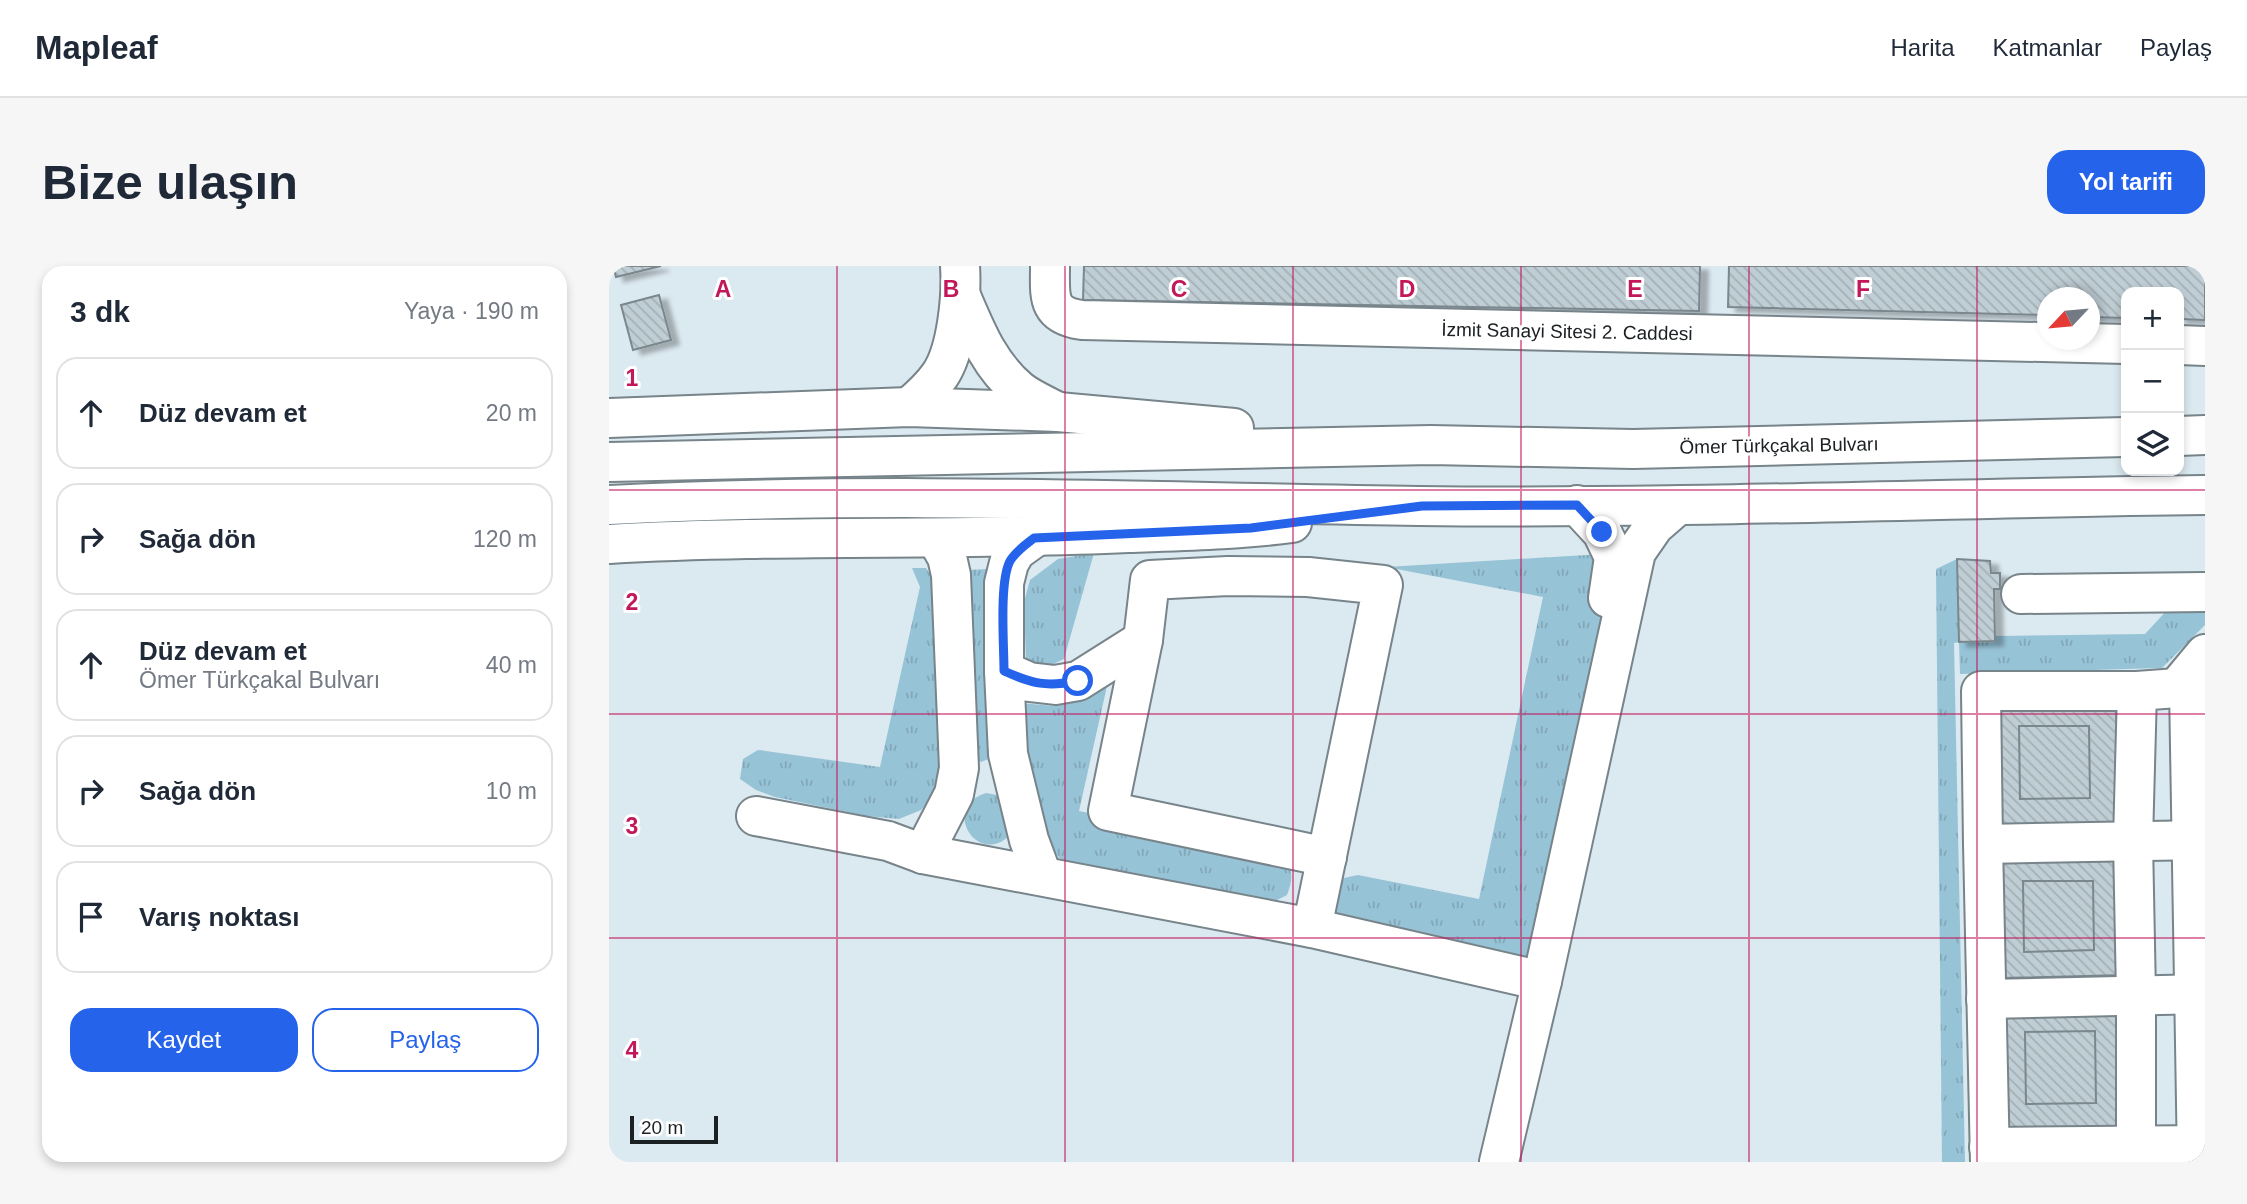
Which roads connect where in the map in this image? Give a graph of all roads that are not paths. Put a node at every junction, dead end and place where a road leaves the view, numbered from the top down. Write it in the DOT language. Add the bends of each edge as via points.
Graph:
graph roads {
  1 [pos="1050,266"];
  2 [pos="961,281"];
  3 [pos="2121,344"];
  4 [pos="2184,345"];
  5 [pos="2205,346"];
  6 [pos="909,407"];
  7 [pos="1058,412"];
  8 [pos="609,418"];
  9 [pos="2205,435"];
  10 [pos="2184,436"];
  11 [pos="2121,437"];
  12 [pos="1431,445"];
  13 [pos="609,462"];
  14 [pos="2205,495"];
  15 [pos="1925,501"];
  16 [pos="609,505"];
  17 [pos="1577,505"];
  18 [pos="1422,506"];
  19 [pos="1677,506"];
  20 [pos="2205,512"];
  21 [pos="936,538"];
  22 [pos="1034,538"];
  23 [pos="619,547"];
  24 [pos="2205,592"];
  25 [pos="2021,594"];
  26 [pos="1143,640"];
  27 [pos="1004,671"];
  28 [pos="2194,679"];
  29 [pos="2137,691"];
  30 [pos="956,785"];
  31 [pos="1017,790"];
  32 [pos="756,816"];
  33 [pos="2199,840"];
  34 [pos="2133,841"];
  35 [pos="1983,844"];
  36 [pos="923,854"];
  37 [pos="1327,857"];
  38 [pos="1042,875"];
  39 [pos="1312,928"];
  40 [pos="1533,979"];
  41 [pos="2200,994"];
  42 [pos="2136,995"];
  43 [pos="1986,999"];
  44 [pos="2200,1150"];
  45 [pos="2136,1154"];
  46 [pos="1989,1155"];
  47 [pos="1499,1162"];
  1 -- 3 [label="main road, İzmit Sanayi Sitesi 2. Caddesi" via="1052,305 1058,313 1081,320"];
  2 -- 6 [label="main road" via="942,372"];
  2 -- 7 [label="main road" via="984,348 1000,373 1021,392"];
  4 -- 5 [label="main road"];
  6 -- 7 [label="main road"];
  6 -- 8 [label="main road"];
  7 -- 12 [label="main road"];
  9 -- 10 [label="main road"];
  11 -- 12 [label="main road, Ömer Türkçakal Bulvarı" via="1633,449"];
  12 -- 13 [label="main road"];
  14 -- 15 [label="main road"];
  15 -- 19 [label="main road"];
  15 -- 20 [label="main road" via="1993,514"];
  16 -- 18 [label="main road" via="1063,498"];
  17 -- 18 [label="main road"];
  17 -- 19 [label="main road"];
  17 -- 40 [label="main road" via="1602,532 1614,557"];
  18 -- 22 [label="main road" via="1251,528"];
  19 -- 40 [label="main road" via="1654,526 1636,552"];
  21 -- 22 [label="main road"];
  21 -- 23 [label="main road"];
  21 -- 30 [label="main road" via="951,575"];
  22 -- 27 [label="main road" via="1016,551 1004,583"];
  24 -- 25 [label="main road"];
  26 -- 27 [label="main road" via="1078,681 1055,685 1029,682"];
  26 -- 37 [label="main road" via="1108,811"];
  26 -- 37 [label="main road" via="1150,580 1308,577 1383,585"];
  27 -- 31 [label="main road" via="1007,754"];
  28 -- 29 [label="main road"];
  28 -- 33 [label="main road"];
  29 -- 34 [label="main road"];
  29 -- 35 [label="main road" via="1981,691"];
  30 -- 31 [label="main road" via="987,778"];
  30 -- 36 [label="main road"];
  31 -- 38 [label="main road"];
  32 -- 36 [label="main road" via="888,841"];
  33 -- 34 [label="main road"];
  33 -- 41 [label="main road"];
  34 -- 35 [label="main road"];
  34 -- 42 [label="main road"];
  35 -- 43 [label="main road"];
  36 -- 38 [label="main road"];
  37 -- 39 [label="main road"];
  38 -- 39 [label="main road"];
  39 -- 40 [label="main road"];
  40 -- 47 [label="main road"];
  41 -- 42 [label="main road"];
  41 -- 44 [label="main road"];
  42 -- 43 [label="main road"];
  42 -- 45 [label="main road"];
  43 -- 46 [label="main road"];
  44 -- 45 [label="main road"];
  45 -- 46 [label="main road"];
}
